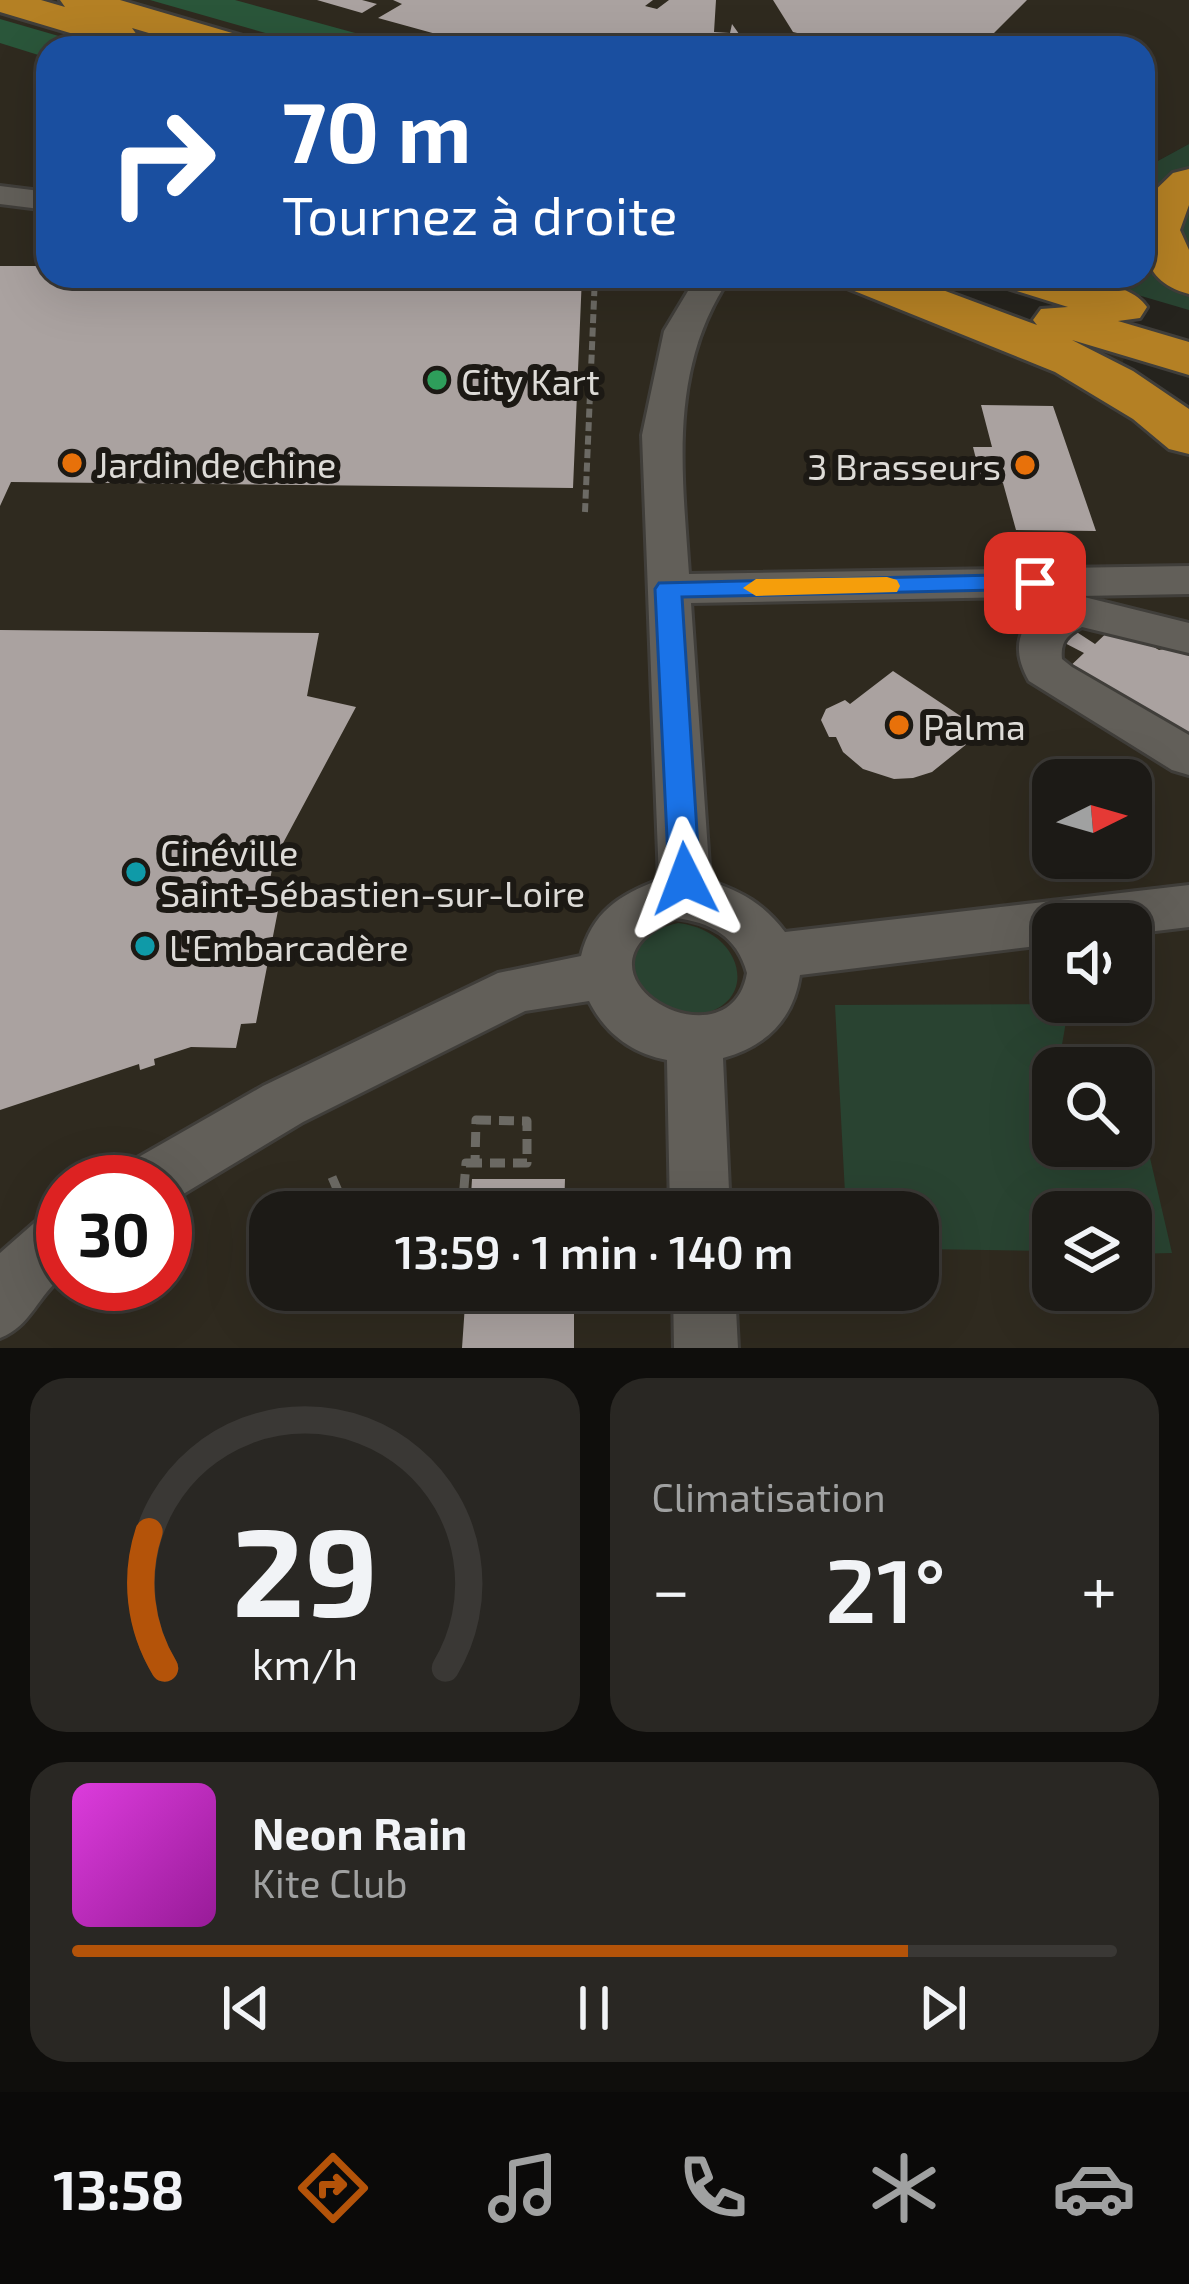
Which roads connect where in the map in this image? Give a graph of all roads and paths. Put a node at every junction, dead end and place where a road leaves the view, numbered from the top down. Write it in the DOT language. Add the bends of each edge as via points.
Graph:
graph roads {
  1 [pos="0,0"];
  2 [pos="80,0"];
  3 [pos="118,36"];
  4 [pos="202,36"];
  5 [pos="1189,155"];
  6 [pos="1155,171"];
  7 [pos="1189,182"];
  8 [pos="0,195"];
  9 [pos="36,200"];
  10 [pos="1189,279"];
  11 [pos="595,288"];
  12 [pos="702,288"];
  13 [pos="890,288"];
  14 [pos="952,288"];
  15 [pos="1059,288"];
  16 [pos="1189,326"];
  17 [pos="1189,359"];
  18 [pos="1189,437"];
  19 [pos="586,512"];
  20 [pos="1189,580"];
  21 [pos="668,589"];
  22 [pos="1189,638"];
  23 [pos="1189,757"];
  24 [pos="685,897"];
  25 [pos="1189,906"];
  26 [pos="770,956"];
  27 [pos="605,975"];
  28 [pos="694,1040"];
  29 [pos="192,1158"];
  30 [pos="475,1163"];
  31 [pos="332,1177"];
  32 [pos="338,1191"];
  33 [pos="464,1191"];
  34 [pos="699,1191"];
  35 [pos="36,1258"];
  36 [pos="0,1307"];
  37 [pos="705,1311"];
  38 [pos="706,1348"];
  1 -- 3 [label="highway"];
  2 -- 4 [label="highway"];
  5 -- 6 [label="highway"];
  7 -- 10 [label="highway" via="1161,207 1155,231"];
  8 -- 9 [label="street"];
  11 -- 19 [label="path"];
  12 -- 21 [label="street" via="668,370 661,435"];
  13 -- 18 [label="highway" via="1078,361 1151,403"];
  14 -- 17 [label="highway"];
  15 -- 16 [label="highway"];
  20 -- 21 [label="street"];
  21 -- 24 [label="street"];
  22 -- 23 [label="street" via="1079,610 1049,627 1037,654 1056,679"];
  24 -- 26 [label="street" via="737,911"];
  24 -- 27 [label="street" via="652,902 621,922 608,943"];
  25 -- 26 [label="street"];
  26 -- 28 [label="street" via="772,979 760,1009 734,1030"];
  27 -- 28 [label="street" via="635,1022"];
  27 -- 29 [label="street" via="517,989"];
  28 -- 34 [label="street"];
  30 -- 30 [label="path" via="526,1163 527,1121 476,1120"];
  30 -- 33 [label="path" via="466,1163"];
  31 -- 32 [label="path"];
  35 -- 36 [label="street"];
  37 -- 38 [label="street"];
}
